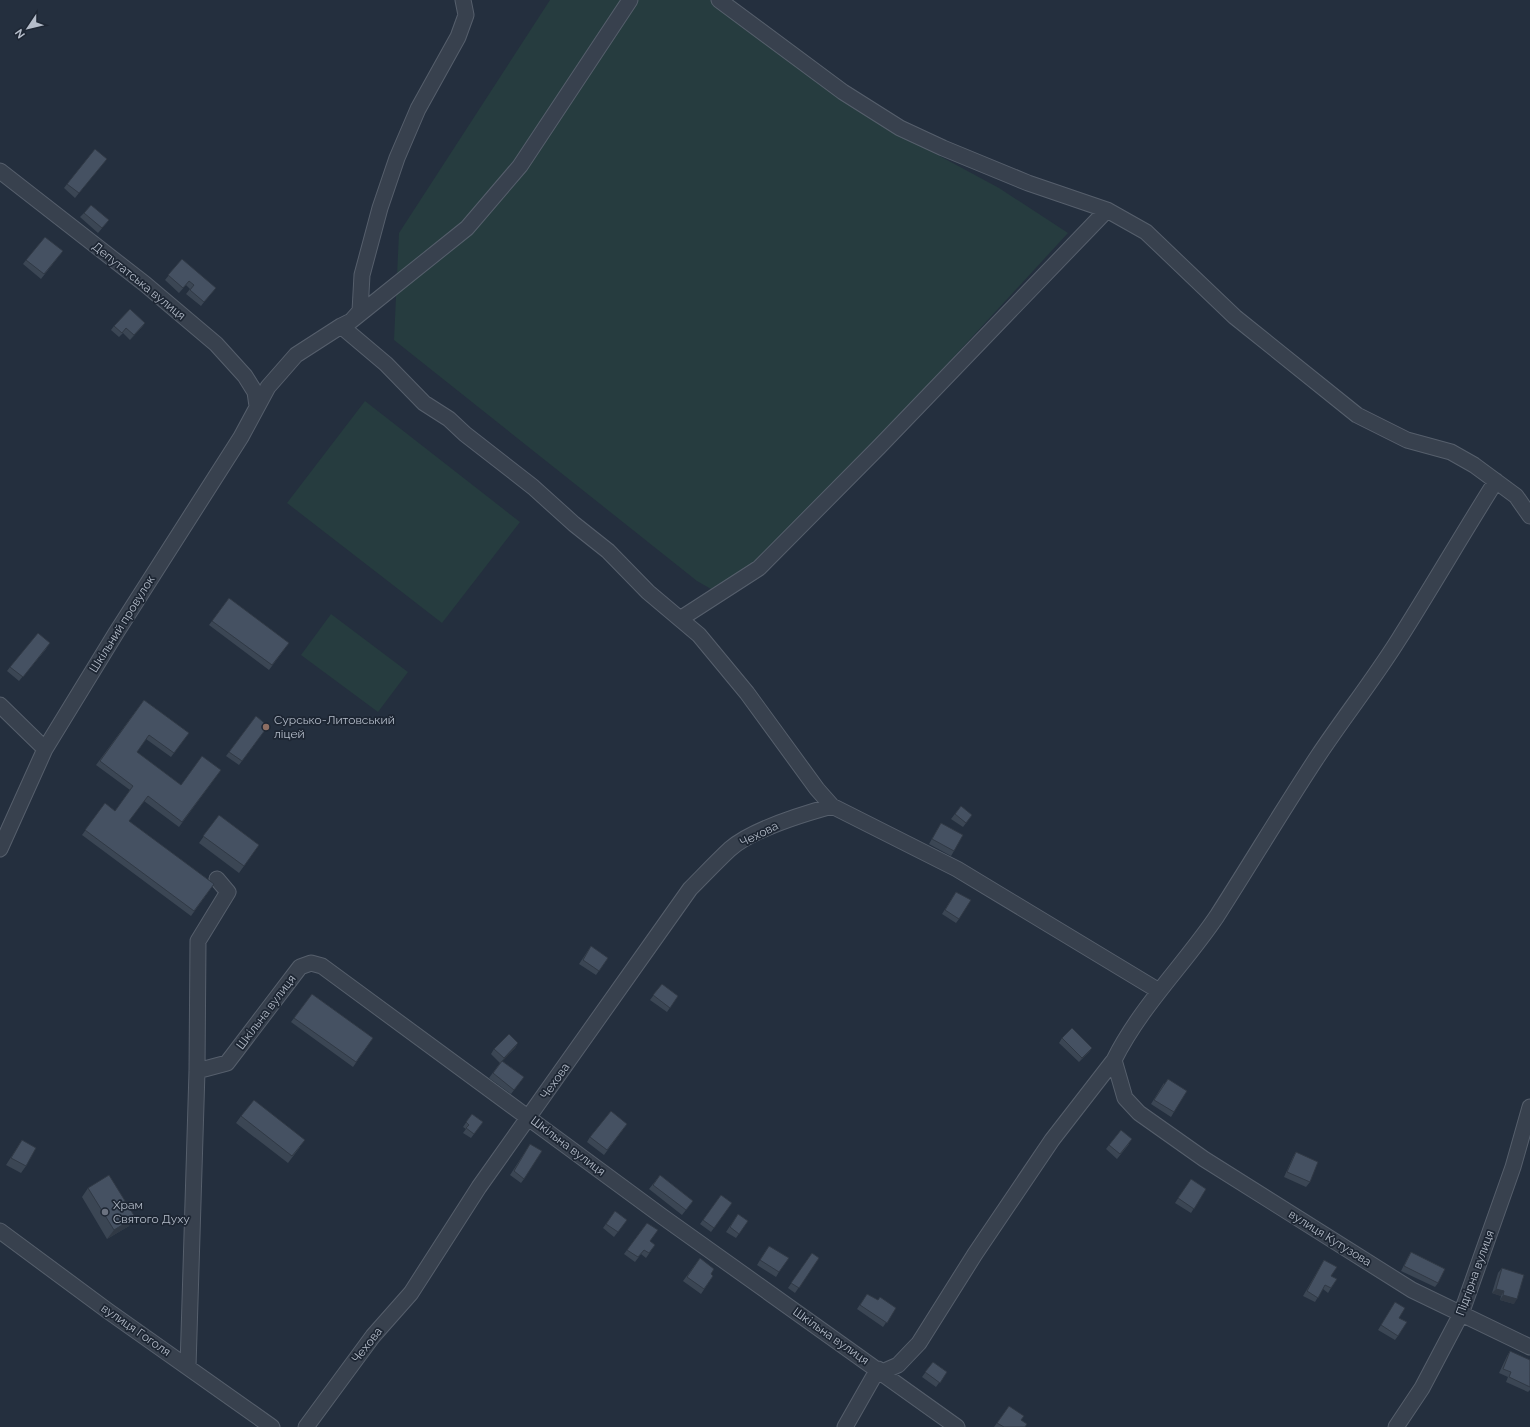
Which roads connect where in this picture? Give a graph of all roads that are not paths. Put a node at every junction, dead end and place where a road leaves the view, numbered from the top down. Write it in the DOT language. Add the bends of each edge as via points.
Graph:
graph roads {
  1 [pos="463,0"];
  2 [pos="630,0"];
  3 [pos="719,0"];
  4 [pos="0,171"];
  5 [pos="1107,210"];
  6 [pos="346,324"];
  7 [pos="257,406"];
  8 [pos="1496,481"];
  9 [pos="1530,516"];
  10 [pos="680,619"];
  11 [pos="0,705"];
  12 [pos="45,749"];
  13 [pos="832,806"];
  14 [pos="0,849"];
  15 [pos="217,879"];
  16 [pos="1159,991"];
  17 [pos="1114,1060"];
  18 [pos="197,1071"];
  19 [pos="1530,1107"];
  20 [pos="529,1117"];
  21 [pos="0,1232"];
  22 [pos="1461,1314"];
  23 [pos="1530,1347"];
  24 [pos="188,1367"];
  25 [pos="880,1370"];
  26 [pos="272,1427"];
  27 [pos="306,1427"];
  28 [pos="845,1427"];
  29 [pos="957,1427"];
  30 [pos="1396,1427"];
  1 -- 6 [label="street" via="466,15 458,37 418,109 397,158 380,208 362,275 360,311"];
  2 -- 6 [label="street, Шкільний провулок" via="520,166 467,228"];
  3 -- 5 [label="street" via="843,92 900,128 1028,183"];
  4 -- 7 [label="street, Депутатська вулиця" via="145,284 216,344 245,376 255,392"];
  5 -- 8 [label="street" via="1146,232 1235,317 1357,415 1407,440 1451,452"];
  5 -- 10 [label="street" via="879,448 759,568"];
  6 -- 7 [label="street, Шкільний провулок" via="296,355 268,387"];
  6 -- 10 [label="street" via="424,403 449,419 534,487 608,551 648,592"];
  7 -- 12 [label="street, Шкільний провулок" via="241,437"];
  8 -- 9 [label="street" via="1516,496"];
  8 -- 16 [label="street" via="1399,640 1317,757 1217,916 1190,955"];
  10 -- 13 [label="street" via="699,635 747,693"];
  11 -- 12 [label="street"];
  12 -- 14 [label="street, Шкільний провулок"];
  13 -- 16 [label="street" via="957,869"];
  13 -- 20 [label="street, Чехова" via="765,829 731,848 690,889"];
  15 -- 18 [label="street" via="228,892 198,941"];
  16 -- 17 [label="street" via="1124,1041"];
  17 -- 22 [label="street, вулиця Кутузова" via="1125,1098 1139,1113 1334,1242 1412,1290"];
  17 -- 25 [label="street" via="1052,1140 919,1343 898,1365"];
  18 -- 20 [label="street, Шкільна вулиця" via="228,1063 296,972 305,964 317,964"];
  18 -- 24 [label="street"];
  19 -- 22 [label="street, Підгірна вулиця" via="1513,1166"];
  20 -- 25 [label="street, Шкільна вулиця" via="663,1217"];
  20 -- 27 [label="street, Чехова" via="479,1186 411,1293 373,1336"];
  21 -- 24 [label="street, вулиця Гоголя"];
  22 -- 23 [label="street, вулиця Кутузова"];
  22 -- 30 [label="street, Підгірна вулиця" via="1422,1388"];
  24 -- 26 [label="street, вулиця Гоголя"];
  25 -- 28 [label="street"];
  25 -- 29 [label="street, Шкільна вулиця"];
}
